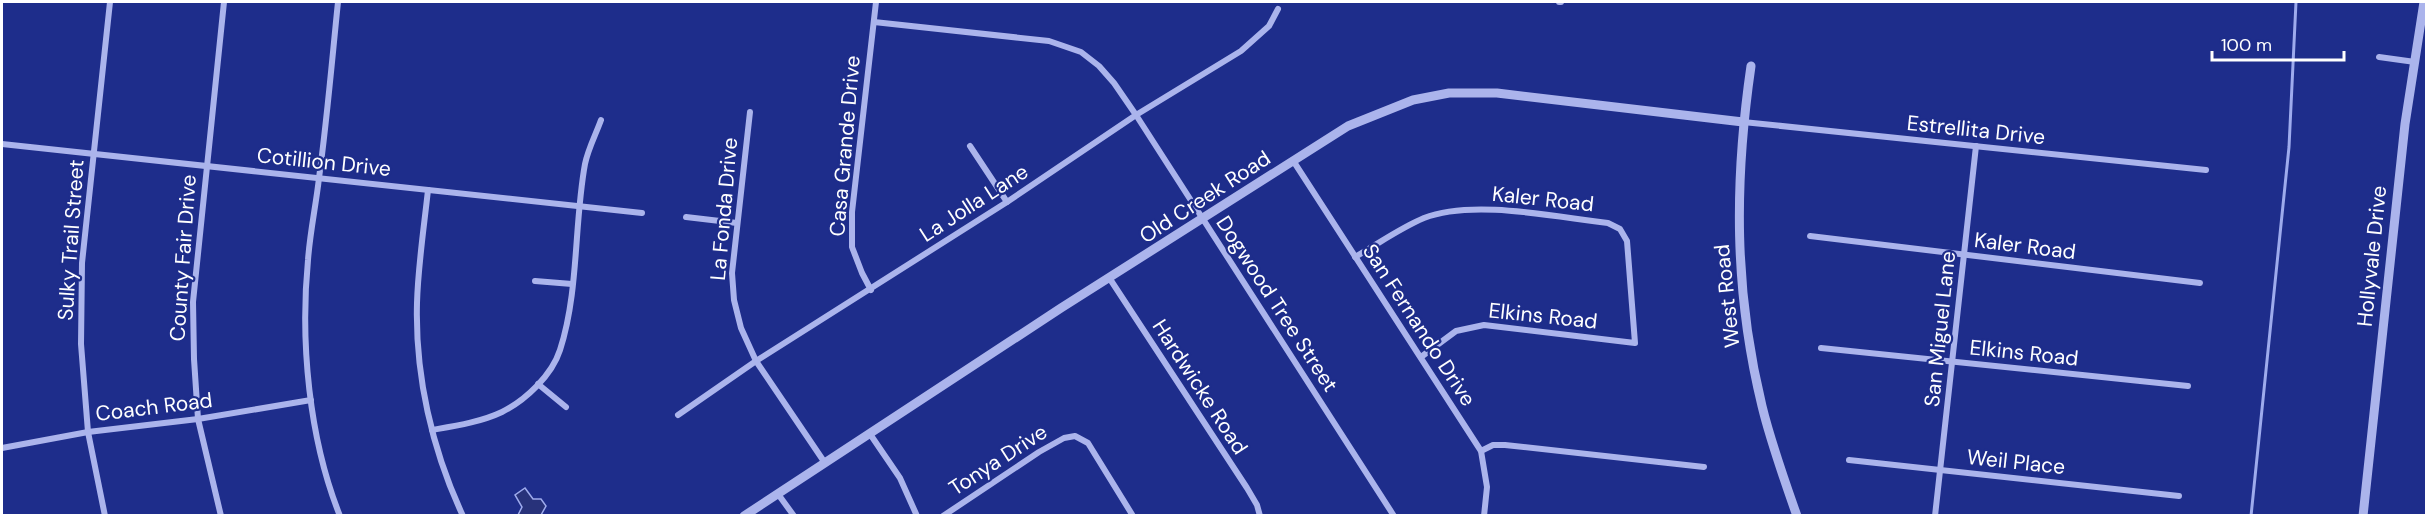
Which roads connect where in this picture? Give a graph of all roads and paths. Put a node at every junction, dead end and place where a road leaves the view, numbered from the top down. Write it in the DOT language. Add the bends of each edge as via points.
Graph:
graph roads {
  1 [pos="110,2"];
  2 [pos="224,2"];
  3 [pos="338,2"];
  4 [pos="876,2"];
  5 [pos="2424,2"];
  6 [pos="1278,9"];
  7 [pos="874,22"];
  8 [pos="2379,57"];
  9 [pos="2415,62"];
  10 [pos="1751,66"];
  11 [pos="750,112"];
  12 [pos="1136,115"];
  13 [pos="601,120"];
  14 [pos="1743,122"];
  15 [pos="2,144"];
  16 [pos="970,146"];
  17 [pos="1976,146"];
  18 [pos="94,154"];
  19 [pos="1293,162"];
  20 [pos="206,166"];
  21 [pos="2206,170"];
  22 [pos="319,178"];
  23 [pos="428,190"];
  24 [pos="1007,202"];
  25 [pos="580,206"];
  26 [pos="642,213"];
  27 [pos="686,217"];
  28 [pos="1203,220"];
  29 [pos="737,223"];
  30 [pos="1810,236"];
  31 [pos="1965,255"];
  32 [pos="1355,257"];
  33 [pos="1110,279"];
  34 [pos="535,281"];
  35 [pos="2200,283"];
  36 [pos="572,284"];
  37 [pos="871,290"];
  38 [pos="1635,343"];
  39 [pos="1821,348"];
  40 [pos="1421,357"];
  41 [pos="756,361"];
  42 [pos="1953,362"];
  43 [pos="538,384"];
  44 [pos="2188,386"];
  45 [pos="311,400"];
  46 [pos="566,407"];
  47 [pos="678,415"];
  48 [pos="198,419"];
  49 [pos="432,430"];
  50 [pos="88,432"];
  51 [pos="870,434"];
  52 [pos="2,448"];
  53 [pos="1481,451"];
  54 [pos="1849,460"];
  55 [pos="825,463"];
  56 [pos="1704,467"];
  57 [pos="1941,471"];
  58 [pos="778,494"];
  59 [pos="2179,496"];
  60 [pos="105,516"];
  61 [pos="221,516"];
  62 [pos="340,516"];
  63 [pos="463,516"];
  64 [pos="744,516"];
  65 [pos="794,516"];
  66 [pos="917,516"];
  67 [pos="943,516"];
  68 [pos="1133,516"];
  69 [pos="1260,516"];
  70 [pos="1394,516"];
  71 [pos="1484,516"];
  72 [pos="1797,516"];
  73 [pos="1935,516"];
  74 [pos="2363,516"];
  1 -- 18 [label="street, Sulky Trail Street"];
  2 -- 20 [label="street, County Fair Drive"];
  3 -- 22 [label="street"];
  4 -- 7 [label="street, Casa Grande Drive"];
  5 -- 9 [label="street, Hollyvale Drive"];
  6 -- 12 [label="street, La Jolla Lane" via="1254,41"];
  7 -- 12 [label="street, Dogwood Tree Street" via="1050,41 1081,52 1114,83"];
  7 -- 37 [label="street, Casa Grande Drive" via="852,212 852,248"];
  8 -- 9 [label="street"];
  9 -- 74 [label="street, Hollyvale Drive"];
  10 -- 14 [label="street, West Road"];
  11 -- 29 [label="street, La Fonda Drive"];
  12 -- 24 [label="street, La Jolla Lane"];
  12 -- 28 [label="street, Dogwood Tree Street"];
  13 -- 25 [label="street" via="585,161"];
  14 -- 17 [label="street, Estrellita Drive"];
  14 -- 19 [label="street, Old Creek Road" via="1497,93 1449,93 1413,100 1348,126"];
  14 -- 72 [label="street, West Road" via="1738,224 1745,316 1762,407"];
  15 -- 18 [label="street, Cotillion Drive"];
  16 -- 24 [label="street"];
  17 -- 21 [label="street, Estrellita Drive"];
  17 -- 31 [label="street, San Miguel Lane"];
  18 -- 20 [label="street, Cotillion Drive"];
  18 -- 50 [label="street, Sulky Trail Street" via="82,263 81,344"];
  19 -- 28 [label="street, Old Creek Road"];
  19 -- 32 [label="street, San Fernando Drive"];
  20 -- 22 [label="street, Cotillion Drive"];
  20 -- 48 [label="street, County Fair Drive" via="193,302"];
  22 -- 23 [label="street, Cotillion Drive"];
  22 -- 45 [label="street" via="305,318"];
  23 -- 25 [label="street, Cotillion Drive"];
  23 -- 49 [label="street" via="417,333"];
  24 -- 37 [label="street, La Jolla Lane"];
  25 -- 26 [label="street, Cotillion Drive"];
  25 -- 36 [label="street"];
  27 -- 29 [label="street"];
  28 -- 33 [label="street, Old Creek Road"];
  28 -- 70 [label="street, Dogwood Tree Street"];
  29 -- 41 [label="street, La Fonda Drive" via="732,273 734,300"];
  30 -- 31 [label="street, Kaler Road"];
  31 -- 35 [label="street, Kaler Road"];
  31 -- 42 [label="street, San Miguel Lane"];
  32 -- 38 [label="street, Kaler Road" via="1408,226 1450,211 1476,209 1608,223 1620,229 1627,241"];
  32 -- 40 [label="street, San Fernando Drive"];
  33 -- 51 [label="street, Old Creek Road"];
  33 -- 69 [label="street, Hardwicke Road" via="1247,488"];
  34 -- 36 [label="street"];
  36 -- 43 [label="street" via="560,351"];
  37 -- 41 [label="street, La Jolla Lane"];
  38 -- 40 [label="street, Elkins Road" via="1484,325 1456,331"];
  39 -- 42 [label="street, Elkins Road"];
  40 -- 53 [label="street, San Fernando Drive"];
  41 -- 47 [label="street, La Jolla Lane"];
  41 -- 55 [label="street, La Fonda Drive"];
  42 -- 44 [label="street, Elkins Road"];
  42 -- 57 [label="street, San Miguel Lane"];
  43 -- 46 [label="street"];
  43 -- 49 [label="street" via="502,412"];
  45 -- 48 [label="street, Coach Road"];
  45 -- 62 [label="street" via="321,455"];
  48 -- 50 [label="street, Coach Road"];
  48 -- 61 [label="street, County Fair Drive"];
  49 -- 63 [label="street"];
  50 -- 52 [label="street, Coach Road"];
  50 -- 60 [label="street, Sulky Trail Street"];
  51 -- 55 [label="street, Old Creek Road"];
  51 -- 66 [label="street" via="900,478"];
  53 -- 56 [label="street" via="1505,445"];
  53 -- 71 [label="street, San Fernando Drive" via="1487,487"];
  54 -- 57 [label="street, Weil Place"];
  55 -- 58 [label="street, Old Creek Road"];
  57 -- 59 [label="street, Weil Place"];
  57 -- 73 [label="street, San Miguel Lane"];
  58 -- 64 [label="street, Old Creek Road"];
  58 -- 65 [label="street"];
  67 -- 68 [label="street, Tonya Drive" via="1064,438 1075,436 1088,443"];
}
